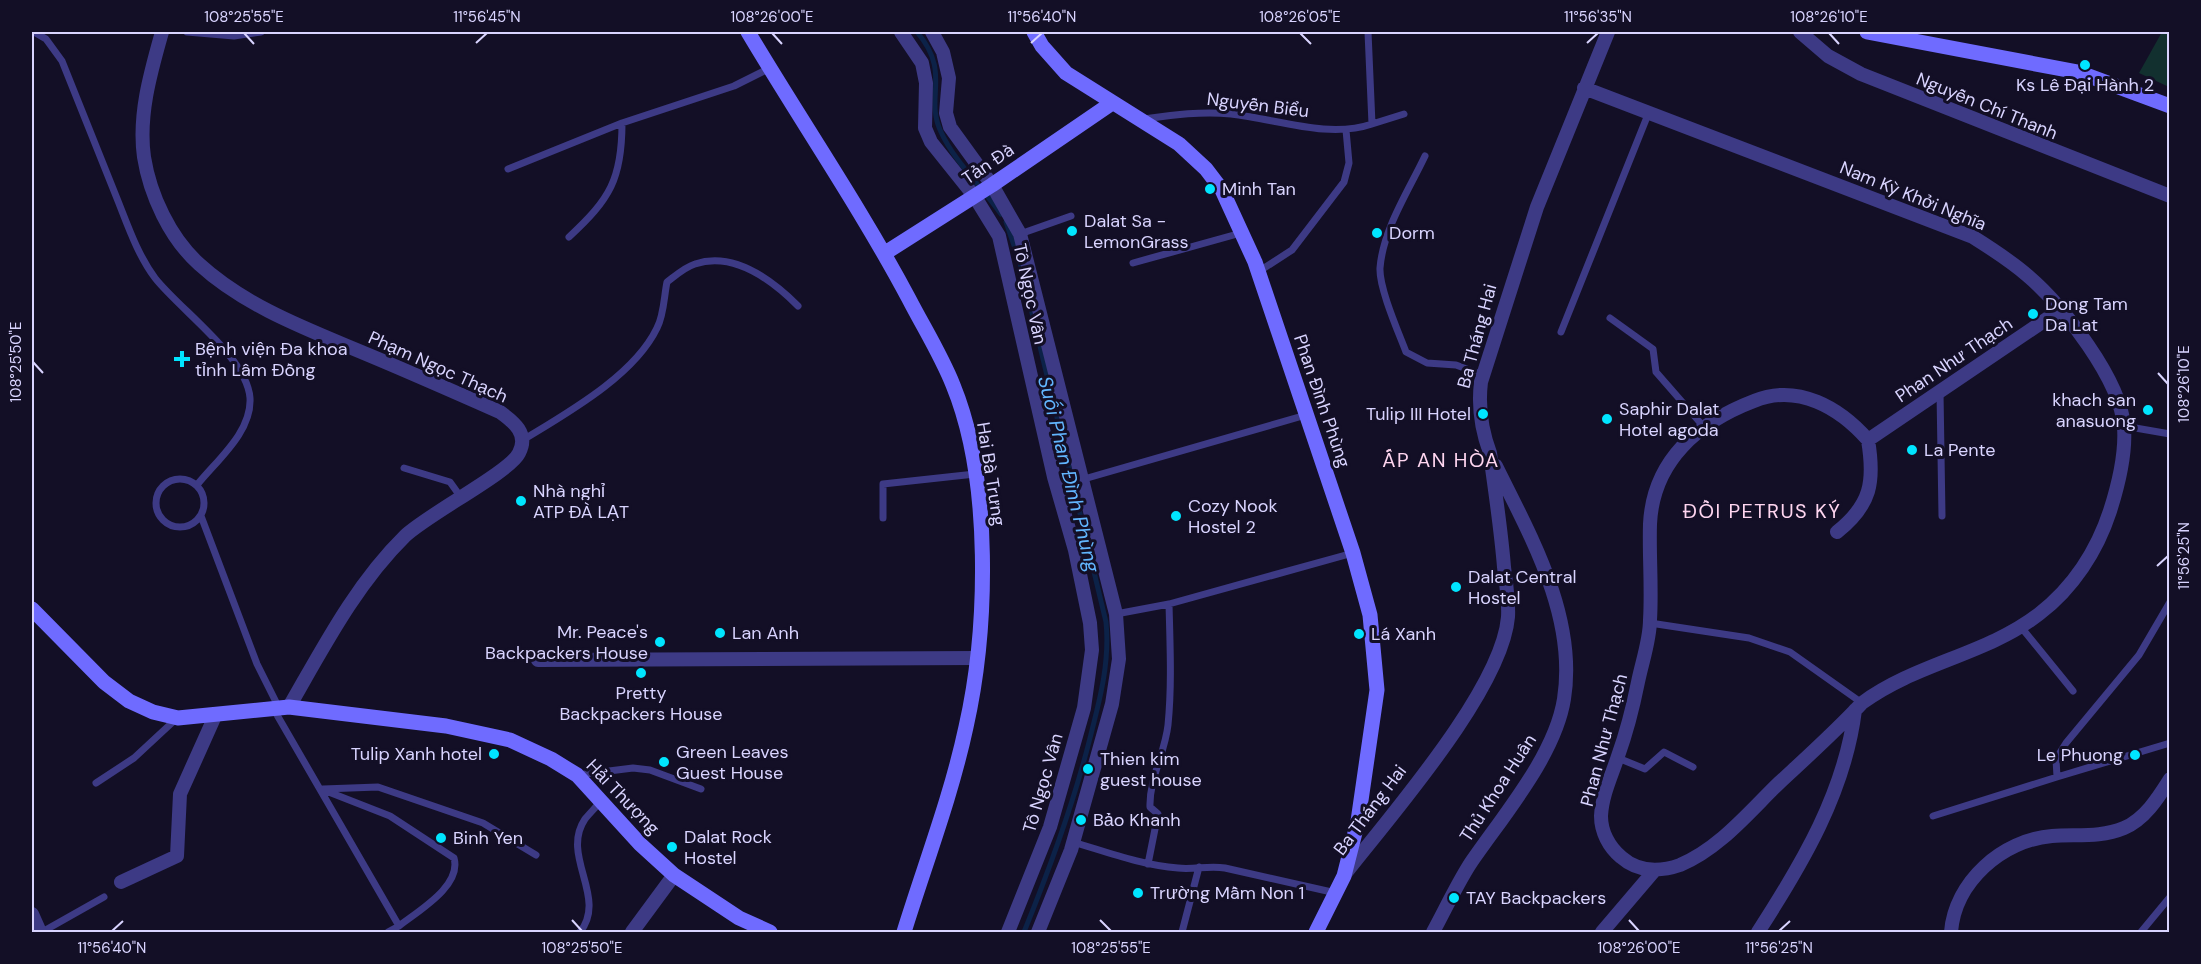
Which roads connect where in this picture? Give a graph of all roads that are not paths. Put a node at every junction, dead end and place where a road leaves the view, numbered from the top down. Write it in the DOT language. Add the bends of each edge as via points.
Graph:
graph roads {
  1 [pos="34,32"];
  2 [pos="162,32"];
  3 [pos="187,32"];
  4 [pos="261,32"];
  5 [pos="748,32"];
  6 [pos="902,32"];
  7 [pos="932,32"];
  8 [pos="1034,32"];
  9 [pos="1368,32"];
  10 [pos="1608,32"];
  11 [pos="1800,32"];
  12 [pos="1867,32"];
  13 [pos="770,68"];
  14 [pos="1584,88"];
  15 [pos="1112,103"];
  16 [pos="2169,106"];
  17 [pos="1649,112"];
  18 [pos="1404,114"];
  19 [pos="1141,120"];
  20 [pos="622,123"];
  21 [pos="1372,124"];
  22 [pos="1346,130"];
  23 [pos="1425,156"];
  24 [pos="508,169"];
  25 [pos="992,185"];
  26 [pos="2169,196"];
  27 [pos="975,197"];
  28 [pos="1071,216"];
  29 [pos="1244,233"];
  30 [pos="1020,234"];
  31 [pos="569,237"];
  32 [pos="885,253"];
  33 [pos="1133,263"];
  34 [pos="1258,272"];
  35 [pos="798,306"];
  36 [pos="2060,310"];
  37 [pos="1610,318"];
  38 [pos="1561,332"];
  39 [pos="1483,375"];
  40 [pos="1940,391"];
  41 [pos="1306,415"];
  42 [pos="2124,426"];
  43 [pos="1704,427"];
  44 [pos="2169,434"];
  45 [pos="523,440"];
  46 [pos="1868,440"];
  47 [pos="1490,453"];
  48 [pos="404,468"];
  49 [pos="975,474"];
  50 [pos="1084,479"];
  51 [pos="197,484"];
  52 [pos="460,496"];
  53 [pos="201,516"];
  54 [pos="1942,516"];
  55 [pos="883,518"];
  56 [pos="1837,532"];
  57 [pos="1353,553"];
  58 [pos="2169,602"];
  59 [pos="1169,604"];
  60 [pos="32,609"];
  61 [pos="1116,614"];
  62 [pos="1650,623"];
  63 [pos="2021,627"];
  64 [pos="977,657"];
  65 [pos="538,660"];
  66 [pos="2073,691"];
  67 [pos="1859,707"];
  68 [pos="280,708"];
  69 [pos="215,716"];
  70 [pos="178,718"];
  71 [pos="2169,743"];
  72 [pos="1618,758"];
  73 [pos="1693,767"];
  74 [pos="577,775"];
  75 [pos="2057,777"];
  76 [pos="2169,779"];
  77 [pos="96,783"];
  78 [pos="321,789"];
  79 [pos="701,789"];
  80 [pos="601,801"];
  81 [pos="1933,816"];
  82 [pos="1073,842"];
  83 [pos="536,855"];
  84 [pos="1148,864"];
  85 [pos="1199,867"];
  86 [pos="1654,871"];
  87 [pos="674,875"];
  88 [pos="1344,876"];
  89 [pos="122,882"];
  90 [pos="1336,893"];
  91 [pos="104,897"];
  92 [pos="2169,897"];
  93 [pos="32,914"];
  94 [pos="399,926"];
  95 [pos="41,933"];
  96 [pos="388,933"];
  97 [pos="580,933"];
  98 [pos="632,933"];
  99 [pos="770,933"];
  100 [pos="904,933"];
  101 [pos="1008,933"];
  102 [pos="1038,933"];
  103 [pos="1182,933"];
  104 [pos="1316,933"];
  105 [pos="1433,933"];
  106 [pos="1602,933"];
  107 [pos="1758,933"];
  108 [pos="1951,933"];
  109 [pos="2141,933"];
  1 -- 51 [label="lane" via="46,39 62,61 136,244 155,277 212,335 240,372 250,395 250,415 244,428"];
  2 -- 45 [label="street, Phạm Ngọc Thạch" via="149,78 144,154 149,183 163,216 192,256 223,284 257,305 500,412 519,429"];
  3 -- 4 [label="lane" via="234,36"];
  5 -- 13 [label="street, Hai Bà Trưng"];
  6 -- 27 [label="street, Tô Ngọc Vân" via="922,63 926,128 931,142"];
  7 -- 25 [label="street, Tô Ngọc Vân" via="943,52 949,78 946,113 950,127"];
  8 -- 15 [label="street, Phan Đình Phùng" via="1066,73"];
  9 -- 21 [label="lane"];
  10 -- 14 [label="street, Ba Tháng Hai"];
  11 -- 26 [label="street, Nguyễn Chí Thanh" via="1828,56 1862,74"];
  12 -- 16 [label="street" via="2078,72"];
  13 -- 20 [label="lane" via="734,86"];
  13 -- 32 [label="street, Hai Bà Trưng"];
  14 -- 17 [label="street, Nam Kỳ Khởi Nghĩa"];
  14 -- 39 [label="street, Ba Tháng Hai" via="1534,215"];
  15 -- 19 [label="street, Phan Đình Phùng"];
  15 -- 25 [label="street, Tản Đà"];
  17 -- 36 [label="street, Nam Kỳ Khởi Nghĩa" via="1973,237 2030,277"];
  17 -- 38 [label="lane"];
  18 -- 21 [label="lane, Nguyễn Biểu"];
  19 -- 22 [label="lane, Nguyễn Biểu" via="1190,113 1230,114"];
  19 -- 29 [label="street, Phan Đình Phùng" via="1179,144 1206,169 1222,190"];
  20 -- 24 [label="lane"];
  20 -- 31 [label="lane" via="622,158 615,178 604,201"];
  21 -- 22 [label="lane, Nguyễn Biểu"];
  22 -- 34 [label="lane" via="1349,163 1344,182 1292,250"];
  23 -- 39 [label="lane" via="1385,242 1380,270 1390,310 1406,352 1427,363 1456,365"];
  25 -- 27 [label="street, Tản Đà"];
  25 -- 30 [label="street, Tô Ngọc Vân"];
  27 -- 32 [label="street, Tản Đà"];
  27 -- 101 [label="street, Tô Ngọc Vân" via="999,236 1054,477 1076,550 1092,650 1084,708 1050,827"];
  28 -- 30 [label="lane"];
  29 -- 33 [label="lane"];
  29 -- 34 [label="street, Phan Đình Phùng"];
  30 -- 50 [label="street, Tô Ngọc Vân"];
  32 -- 49 [label="street, Hai Bà Trưng" via="954,388"];
  34 -- 41 [label="street, Phan Đình Phùng"];
  35 -- 45 [label="lane" via="778,286 752,270 721,260 693,264 667,282 658,326 642,351 593,394"];
  36 -- 40 [label="street, Phan Như Thạch"];
  36 -- 42 [label="street, Nam Kỳ Khởi Nghĩa" via="2108,379"];
  37 -- 43 [label="lane" via="1653,349 1656,372"];
  39 -- 47 [label="street, Ba Tháng Hai" via="1479,403"];
  40 -- 46 [label="street, Phan Như Thạch"];
  40 -- 54 [label="lane"];
  41 -- 50 [label="lane"];
  41 -- 57 [label="street, Phan Đình Phùng"];
  42 -- 44 [label="lane"];
  42 -- 63 [label="street, Nam Kỳ Khởi Nghĩa" via="2116,494 2104,530 2062,595"];
  43 -- 46 [label="street, Phan Như Thạch" via="1724,412 1767,395 1807,398 1832,407"];
  43 -- 62 [label="street, Phan Như Thạch" via="1691,436 1667,466 1655,495 1650,522"];
  45 -- 52 [label="street" via="519,454 504,468"];
  46 -- 56 [label="street" via="1870,484 1865,502 1856,517"];
  47 -- 88 [label="street, Ba Tháng Hai" via="1508,617 1501,645 1486,682 1462,720"];
  47 -- 105 [label="street, Thủ Khoa Huân" via="1541,561 1558,609 1566,663 1564,700 1550,741 1468,867"];
  48 -- 52 [label="lane" via="450,482"];
  49 -- 55 [label="lane" via="883,484"];
  49 -- 64 [label="street, Hai Bà Trưng" via="982,543"];
  50 -- 61 [label="street, Tô Ngọc Vân"];
  51 -- 53 [label="lane" via="204,499"];
  51 -- 53 [label="lane" via="173,479 159,489 155,503 160,518 173,526 188,525"];
  52 -- 68 [label="street" via="420,522 384,560"];
  53 -- 68 [label="lane" via="257,664"];
  57 -- 59 [label="lane"];
  57 -- 88 [label="street, Phan Đình Phùng" via="1370,615 1377,690 1358,821"];
  58 -- 75 [label="lane" via="2139,655 2061,751 2056,759"];
  59 -- 61 [label="lane"];
  59 -- 84 [label="lane" via="1168,727 1150,791 1150,807 1158,814"];
  60 -- 70 [label="street, Hải Thượng" via="104,682 129,701"];
  61 -- 82 [label="street, Tô Ngọc Vân" via="1119,659 1112,704"];
  62 -- 67 [label="lane" via="1749,638 1790,652"];
  62 -- 72 [label="street, Phan Như Thạch" via="1630,722"];
  63 -- 66 [label="lane"];
  63 -- 67 [label="street, Nam Kỳ Khởi Nghĩa" via="1984,647 1904,677 1882,688"];
  64 -- 65 [label="street"];
  64 -- 100 [label="street, Hai Bà Trưng" via="966,727 951,784"];
  67 -- 86 [label="street" via="1716,844 1680,865"];
  67 -- 107 [label="street" via="1850,749 1833,796 1813,839"];
  68 -- 69 [label="street, Hải Thượng"];
  68 -- 74 [label="street, Hải Thượng" via="446,726 510,740"];
  68 -- 78 [label="lane"];
  69 -- 70 [label="street, Hải Thượng"];
  69 -- 89 [label="street" via="180,794 177,856"];
  70 -- 77 [label="lane" via="134,758"];
  71 -- 75 [label="lane"];
  72 -- 73 [label="lane" via="1644,769 1664,752"];
  72 -- 86 [label="street, Phan Như Thạch" via="1604,799 1604,833 1611,848 1627,862"];
  74 -- 79 [label="lane" via="633,768 650,770"];
  74 -- 80 [label="street, Hải Thượng"];
  75 -- 81 [label="lane"];
  76 -- 108 [label="street" via="2149,810 2126,827 2105,835 2050,836 2025,841 1999,855 1977,872 1960,898"];
  78 -- 83 [label="lane" via="378,787 483,823"];
  78 -- 94 [label="lane"];
  78 -- 94 [label="lane" via="390,816 454,858 452,878"];
  80 -- 87 [label="street, Hải Thượng"];
  80 -- 97 [label="lane" via="579,833 577,858 590,903"];
  82 -- 84 [label="lane"];
  82 -- 102 [label="street, Tô Ngọc Vân"];
  84 -- 85 [label="lane" via="1180,869"];
  85 -- 90 [label="lane" via="1225,868"];
  85 -- 103 [label="lane"];
  86 -- 106 [label="street"];
  87 -- 98 [label="street"];
  87 -- 99 [label="street, Hải Thượng" via="739,918"];
  88 -- 90 [label="street, Ba Tháng Hai"];
  90 -- 104 [label="street, Ba Tháng Hai"];
  91 -- 95 [label="lane"];
  92 -- 109 [label="lane"];
  93 -- 95 [label="street"];
  94 -- 96 [label="lane"];
}
